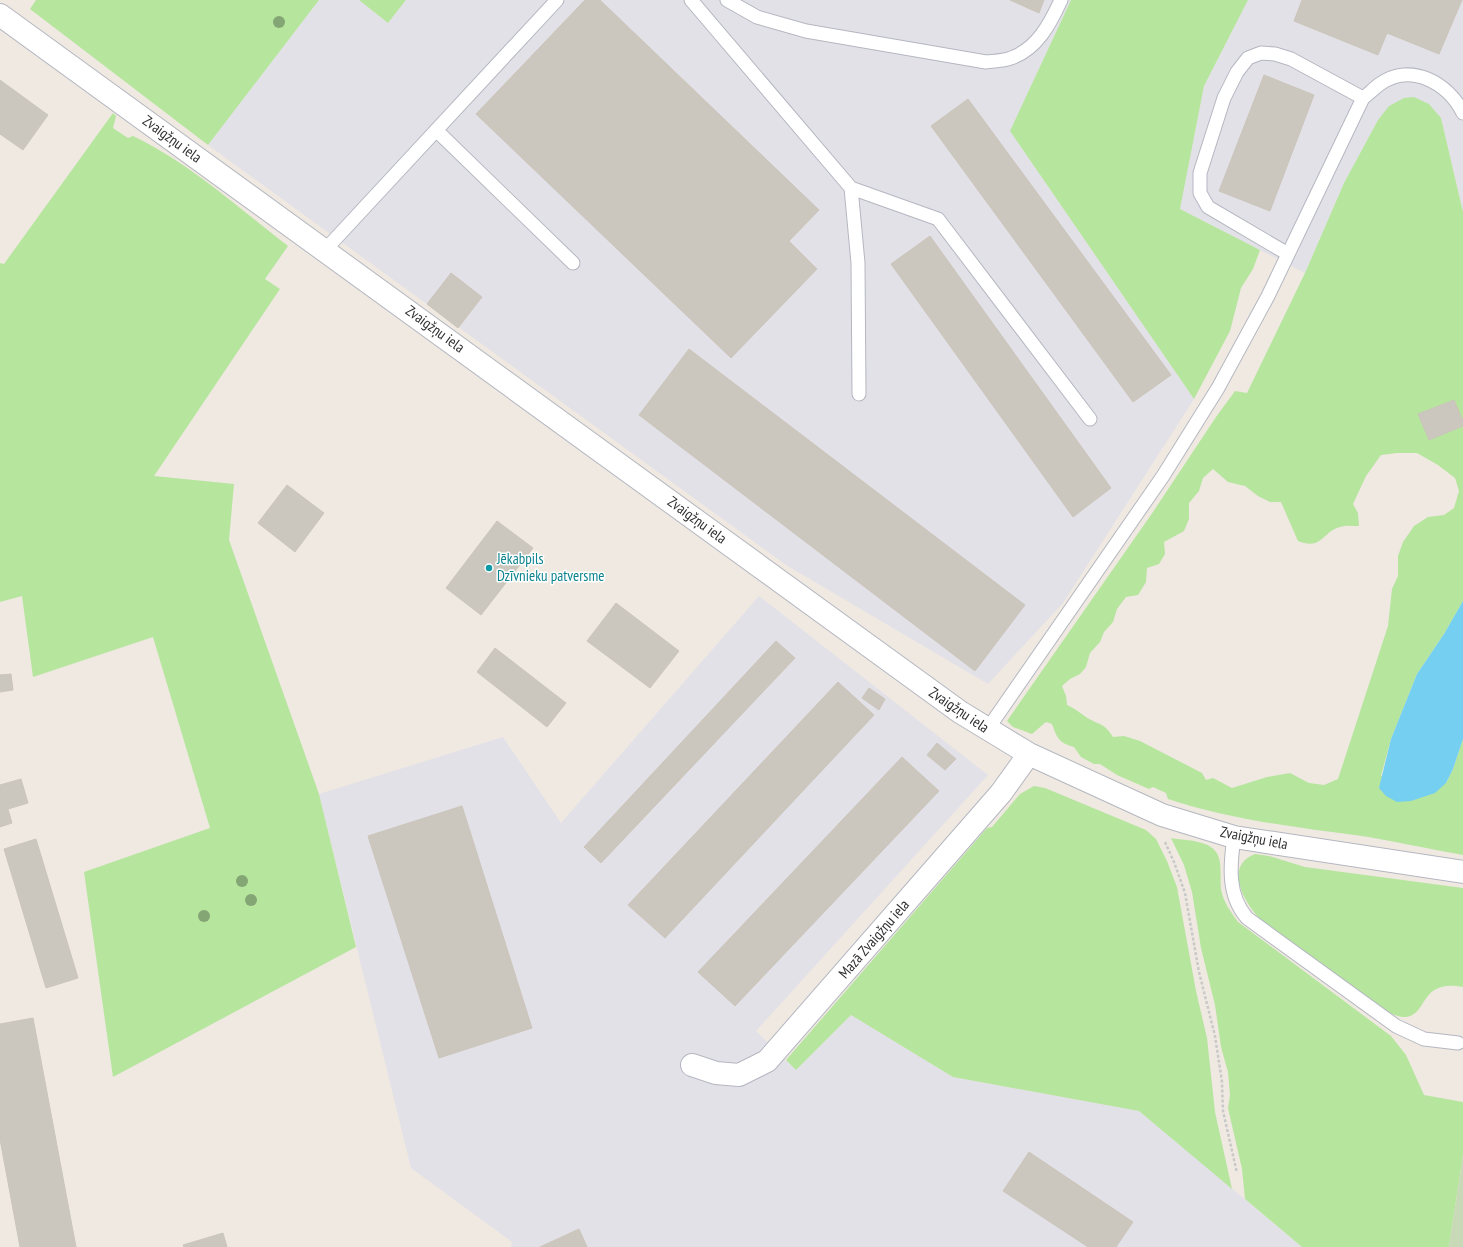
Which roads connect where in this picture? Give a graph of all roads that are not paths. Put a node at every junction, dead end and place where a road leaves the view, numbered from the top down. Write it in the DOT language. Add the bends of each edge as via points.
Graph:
graph roads {
  1 [pos="557,0"];
  2 [pos="691,0"];
  3 [pos="727,0"];
  4 [pos="1060,0"];
  5 [pos="0,15"];
  6 [pos="1363,98"];
  7 [pos="1463,113"];
  8 [pos="436,130"];
  9 [pos="851,188"];
  10 [pos="325,250"];
  11 [pos="1288,254"];
  12 [pos="573,263"];
  13 [pos="859,394"];
  14 [pos="1090,419"];
  15 [pos="987,730"];
  16 [pos="1029,754"];
  17 [pos="1234,837"];
  18 [pos="1463,872"];
  19 [pos="1458,1043"];
  20 [pos="692,1065"];
  1 -- 8 [label="lane"];
  2 -- 9 [label="lane"];
  3 -- 4 [label="lane" via="758,17 806,31 986,62 1011,58 1031,48 1050,24"];
  5 -- 10 [label="street, Zvaigžņu iela"];
  6 -- 7 [label="lane" via="1381,83 1397,76 1412,75 1437,83 1458,102"];
  6 -- 11 [label="lane"];
  6 -- 11 [label="lane" via="1291,59 1261,53 1248,58 1237,72 1224,98 1200,173 1200,193 1208,207"];
  8 -- 10 [label="lane"];
  8 -- 12 [label="lane"];
  9 -- 13 [label="lane" via="858,263"];
  9 -- 14 [label="lane" via="938,219"];
  10 -- 15 [label="street, Zvaigžņu iela"];
  11 -- 15 [label="lane" via="1218,388 1163,476"];
  15 -- 16 [label="street, Zvaigžņu iela"];
  16 -- 17 [label="street, Zvaigžņu iela" via="1162,815"];
  16 -- 20 [label="street, Mazā Zvaigžņu iela" via="1001,793 767,1061 739,1075 716,1073"];
  17 -- 18 [label="street, Zvaigžņu iela"];
  17 -- 19 [label="lane" via="1231,884 1236,903 1247,918 1396,1026 1424,1039"];
}
